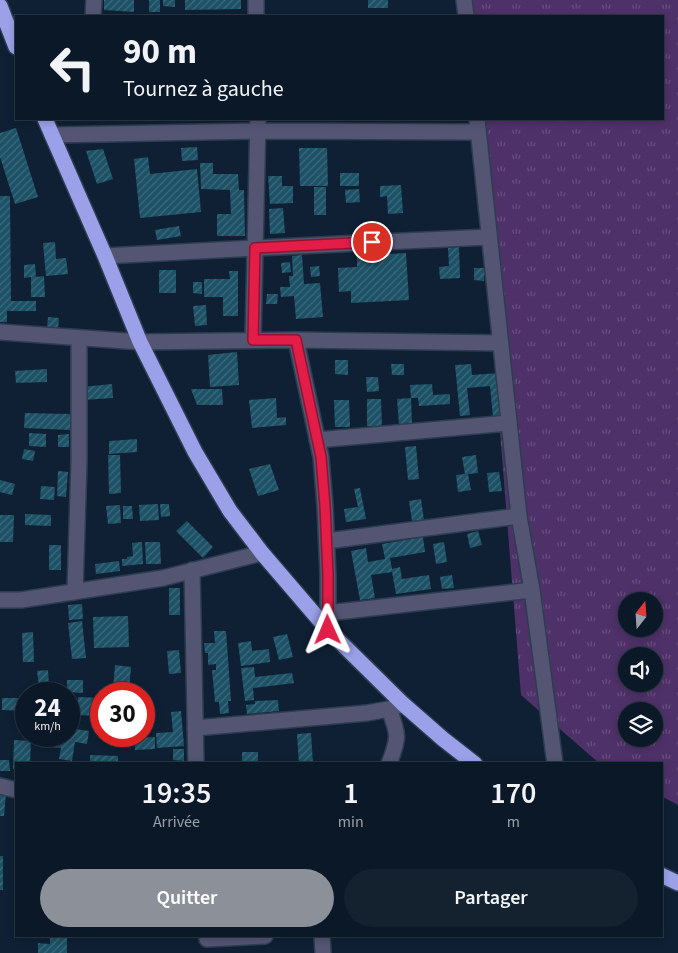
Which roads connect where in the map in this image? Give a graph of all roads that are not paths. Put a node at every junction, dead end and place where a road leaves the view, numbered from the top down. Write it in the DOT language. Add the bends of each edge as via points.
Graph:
graph roads {
  1 [pos="94,0"];
  2 [pos="256,0"];
  3 [pos="464,0"];
  4 [pos="7,14"];
  5 [pos="93,15"];
  6 [pos="256,15"];
  7 [pos="466,15"];
  8 [pos="15,43"];
  9 [pos="45,120"];
  10 [pos="258,125"];
  11 [pos="477,125"];
  12 [pos="52,135"];
  13 [pos="489,237"];
  14 [pos="255,248"];
  15 [pos="105,256"];
  16 [pos="0,332"];
  17 [pos="79,339"];
  18 [pos="253,340"];
  19 [pos="296,340"];
  20 [pos="140,342"];
  21 [pos="500,343"];
  22 [pos="509,423"];
  23 [pos="317,440"];
  24 [pos="519,516"];
  25 [pos="326,541"];
  26 [pos="262,553"];
  27 [pos="192,570"];
  28 [pos="532,590"];
  29 [pos="75,592"];
  30 [pos="0,600"];
  31 [pos="328,613"];
  32 [pos="328,630"];
  33 [pos="396,706"];
  34 [pos="195,728"];
  35 [pos="196,762"];
  36 [pos="390,762"];
  37 [pos="472,762"];
  38 [pos="555,762"];
  39 [pos="0,786"];
  40 [pos="15,790"];
  41 [pos="663,876"];
  42 [pos="678,883"];
  43 [pos="257,937"];
  44 [pos="322,937"];
  45 [pos="207,943"];
  46 [pos="323,953"];
  1 -- 5 [label="street"];
  2 -- 6 [label="street"];
  3 -- 7 [label="street"];
  4 -- 8 [label="highway"];
  9 -- 12 [label="highway"];
  10 -- 11 [label="street"];
  10 -- 12 [label="street"];
  10 -- 14 [label="street"];
  11 -- 13 [label="street"];
  12 -- 15 [label="highway"];
  13 -- 14 [label="street"];
  13 -- 21 [label="street"];
  14 -- 15 [label="street"];
  14 -- 18 [label="street"];
  15 -- 20 [label="highway"];
  16 -- 17 [label="street"];
  17 -- 20 [label="street"];
  17 -- 29 [label="street"];
  18 -- 19 [label="street"];
  18 -- 20 [label="street"];
  19 -- 21 [label="street"];
  19 -- 23 [label="street"];
  20 -- 26 [label="highway" via="195,452 230,511"];
  21 -- 22 [label="street"];
  22 -- 23 [label="street"];
  22 -- 24 [label="street"];
  23 -- 25 [label="street"];
  24 -- 25 [label="street"];
  24 -- 28 [label="street"];
  25 -- 31 [label="street"];
  26 -- 27 [label="street"];
  26 -- 32 [label="highway"];
  27 -- 29 [label="street" via="163,578"];
  27 -- 34 [label="street"];
  28 -- 31 [label="street"];
  28 -- 38 [label="street"];
  29 -- 30 [label="street"];
  31 -- 32 [label="street"];
  32 -- 33 [label="highway"];
  33 -- 34 [label="street" via="336,717"];
  33 -- 36 [label="street" via="398,737"];
  33 -- 37 [label="highway"];
  34 -- 35 [label="street"];
  39 -- 40 [label="street"];
  41 -- 42 [label="highway"];
  43 -- 45 [label="street"];
  44 -- 46 [label="street"];
}
